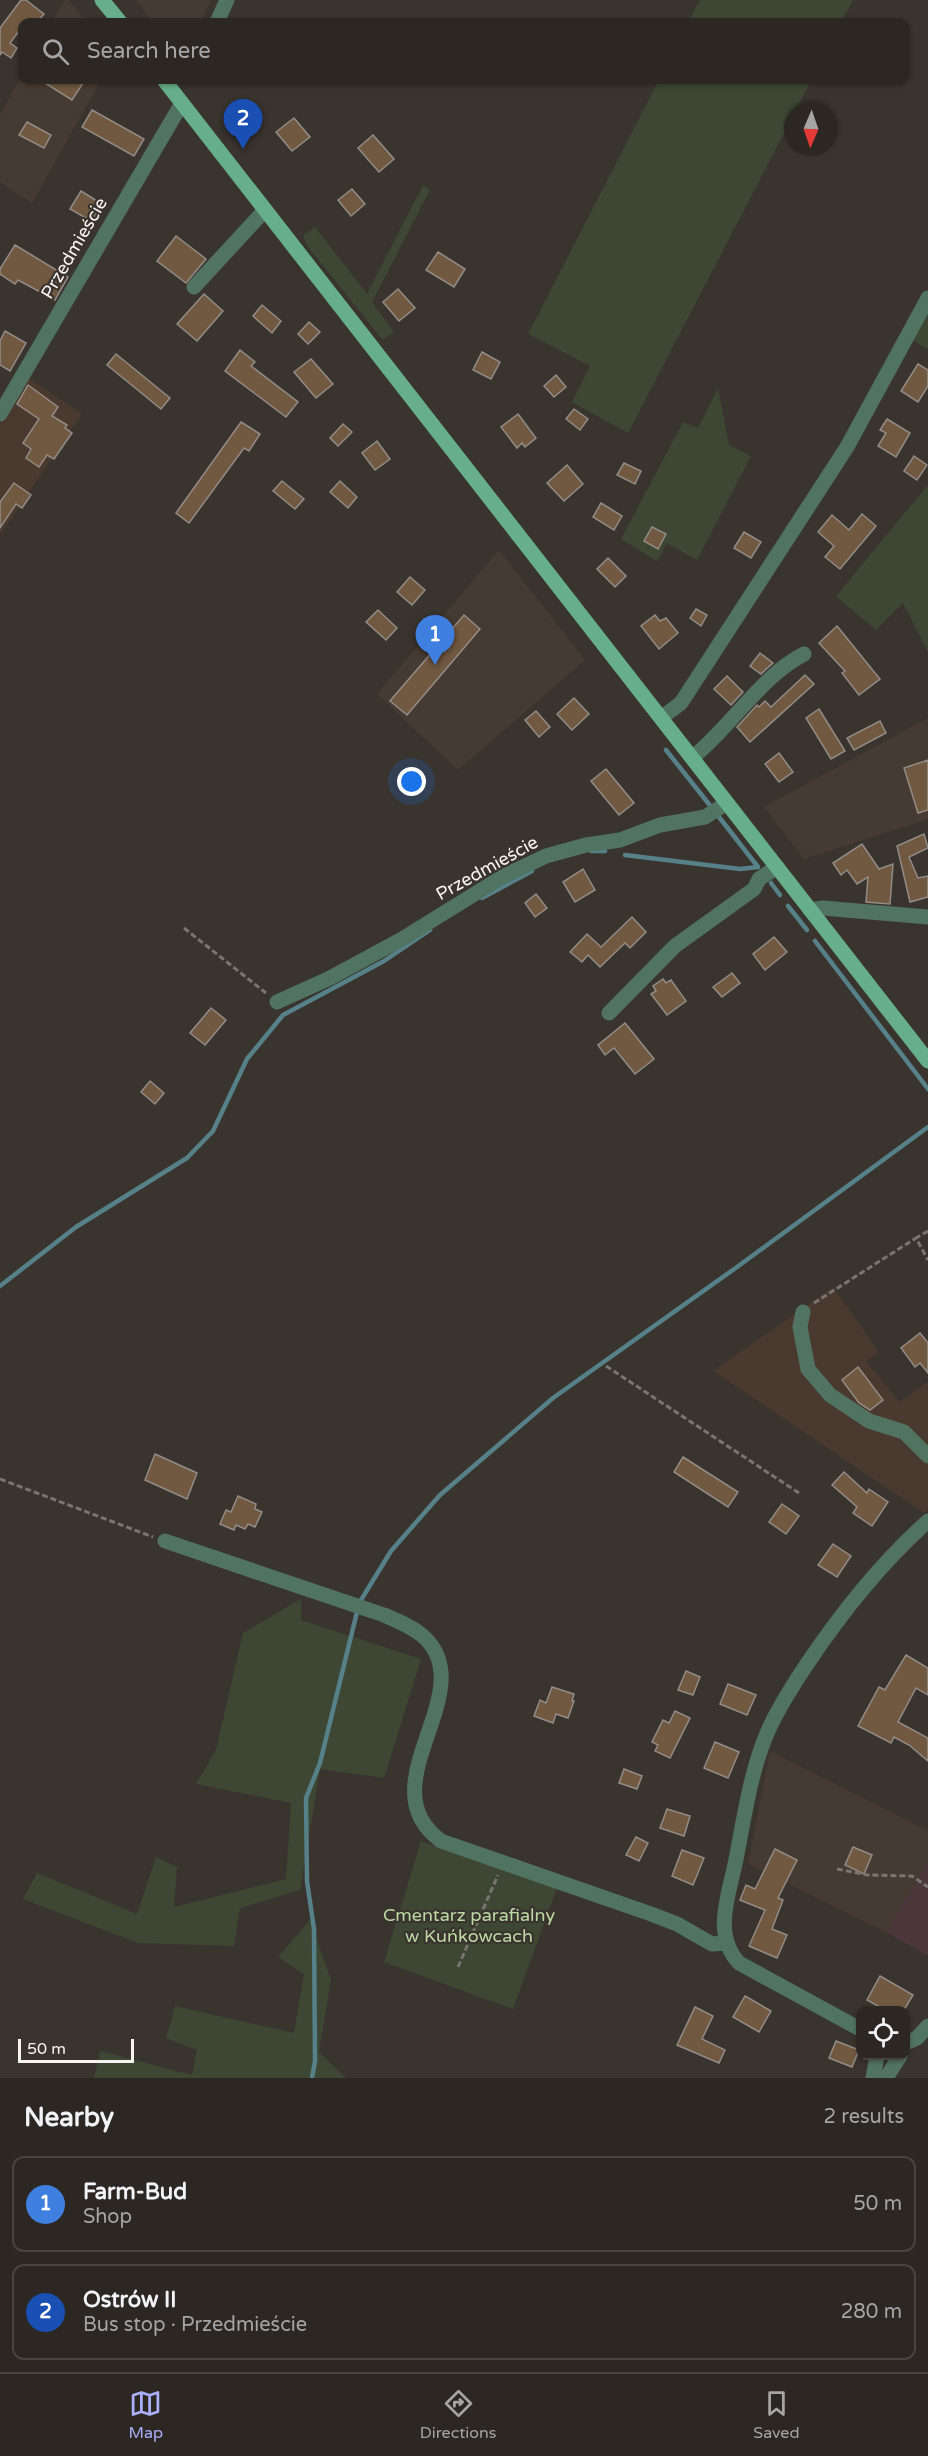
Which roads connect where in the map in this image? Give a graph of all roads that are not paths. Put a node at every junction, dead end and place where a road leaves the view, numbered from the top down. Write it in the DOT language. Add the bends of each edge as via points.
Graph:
graph roads {
  1 [pos="102,0"];
  2 [pos="227,0"];
  3 [pos="117,18"];
  4 [pos="219,18"];
  5 [pos="170,84"];
  6 [pos="182,103"];
  7 [pos="265,210"];
  8 [pos="194,287"];
  9 [pos="928,298"];
  10 [pos="0,414"];
  11 [pos="804,654"];
  12 [pos="661,718"];
  13 [pos="692,758"];
  14 [pos="727,803"];
  15 [pos="777,867"];
  16 [pos="810,910"];
  17 [pos="928,917"];
  18 [pos="277,1002"];
  19 [pos="609,1013"];
  20 [pos="928,1061"];
  21 [pos="803,1312"];
  22 [pos="928,1456"];
  23 [pos="928,1521"];
  24 [pos="165,1541"];
  25 [pos="726,1943"];
  26 [pos="856,2026"];
  27 [pos="928,2026"];
  28 [pos="910,2042"];
  29 [pos="876,2060"];
  30 [pos="896,2060"];
  31 [pos="873,2078"];
  32 [pos="886,2078"];
  1 -- 3 [label="main road"];
  2 -- 4 [label="street"];
  5 -- 6 [label="main road"];
  6 -- 7 [label="main road"];
  6 -- 10 [label="street, Przedmieście"];
  7 -- 8 [label="street"];
  7 -- 12 [label="main road"];
  9 -- 12 [label="street" via="847,447 794,532 681,703"];
  11 -- 13 [label="street" via="785,663 710,745"];
  12 -- 13 [label="main road"];
  13 -- 14 [label="main road"];
  14 -- 15 [label="main road"];
  14 -- 18 [label="street, Przedmieście" via="705,817 546,856 371,956"];
  15 -- 16 [label="main road"];
  15 -- 19 [label="street" via="759,879 754,889 675,946"];
  16 -- 17 [label="street"];
  16 -- 20 [label="main road"];
  21 -- 22 [label="street" via="800,1327 808,1369 830,1395 869,1421 904,1432"];
  23 -- 25 [label="street" via="875,1573 831,1628 769,1730 757,1765 728,1897"];
  24 -- 25 [label="street" via="384,1615 426,1639 438,1658 441,1681 413,1787 417,1811 432,1835 677,1924 712,1944"];
  25 -- 26 [label="street" via="735,1959 751,1971"];
  27 -- 28 [label="street"];
  29 -- 31 [label="street"];
  30 -- 32 [label="street"];
}
